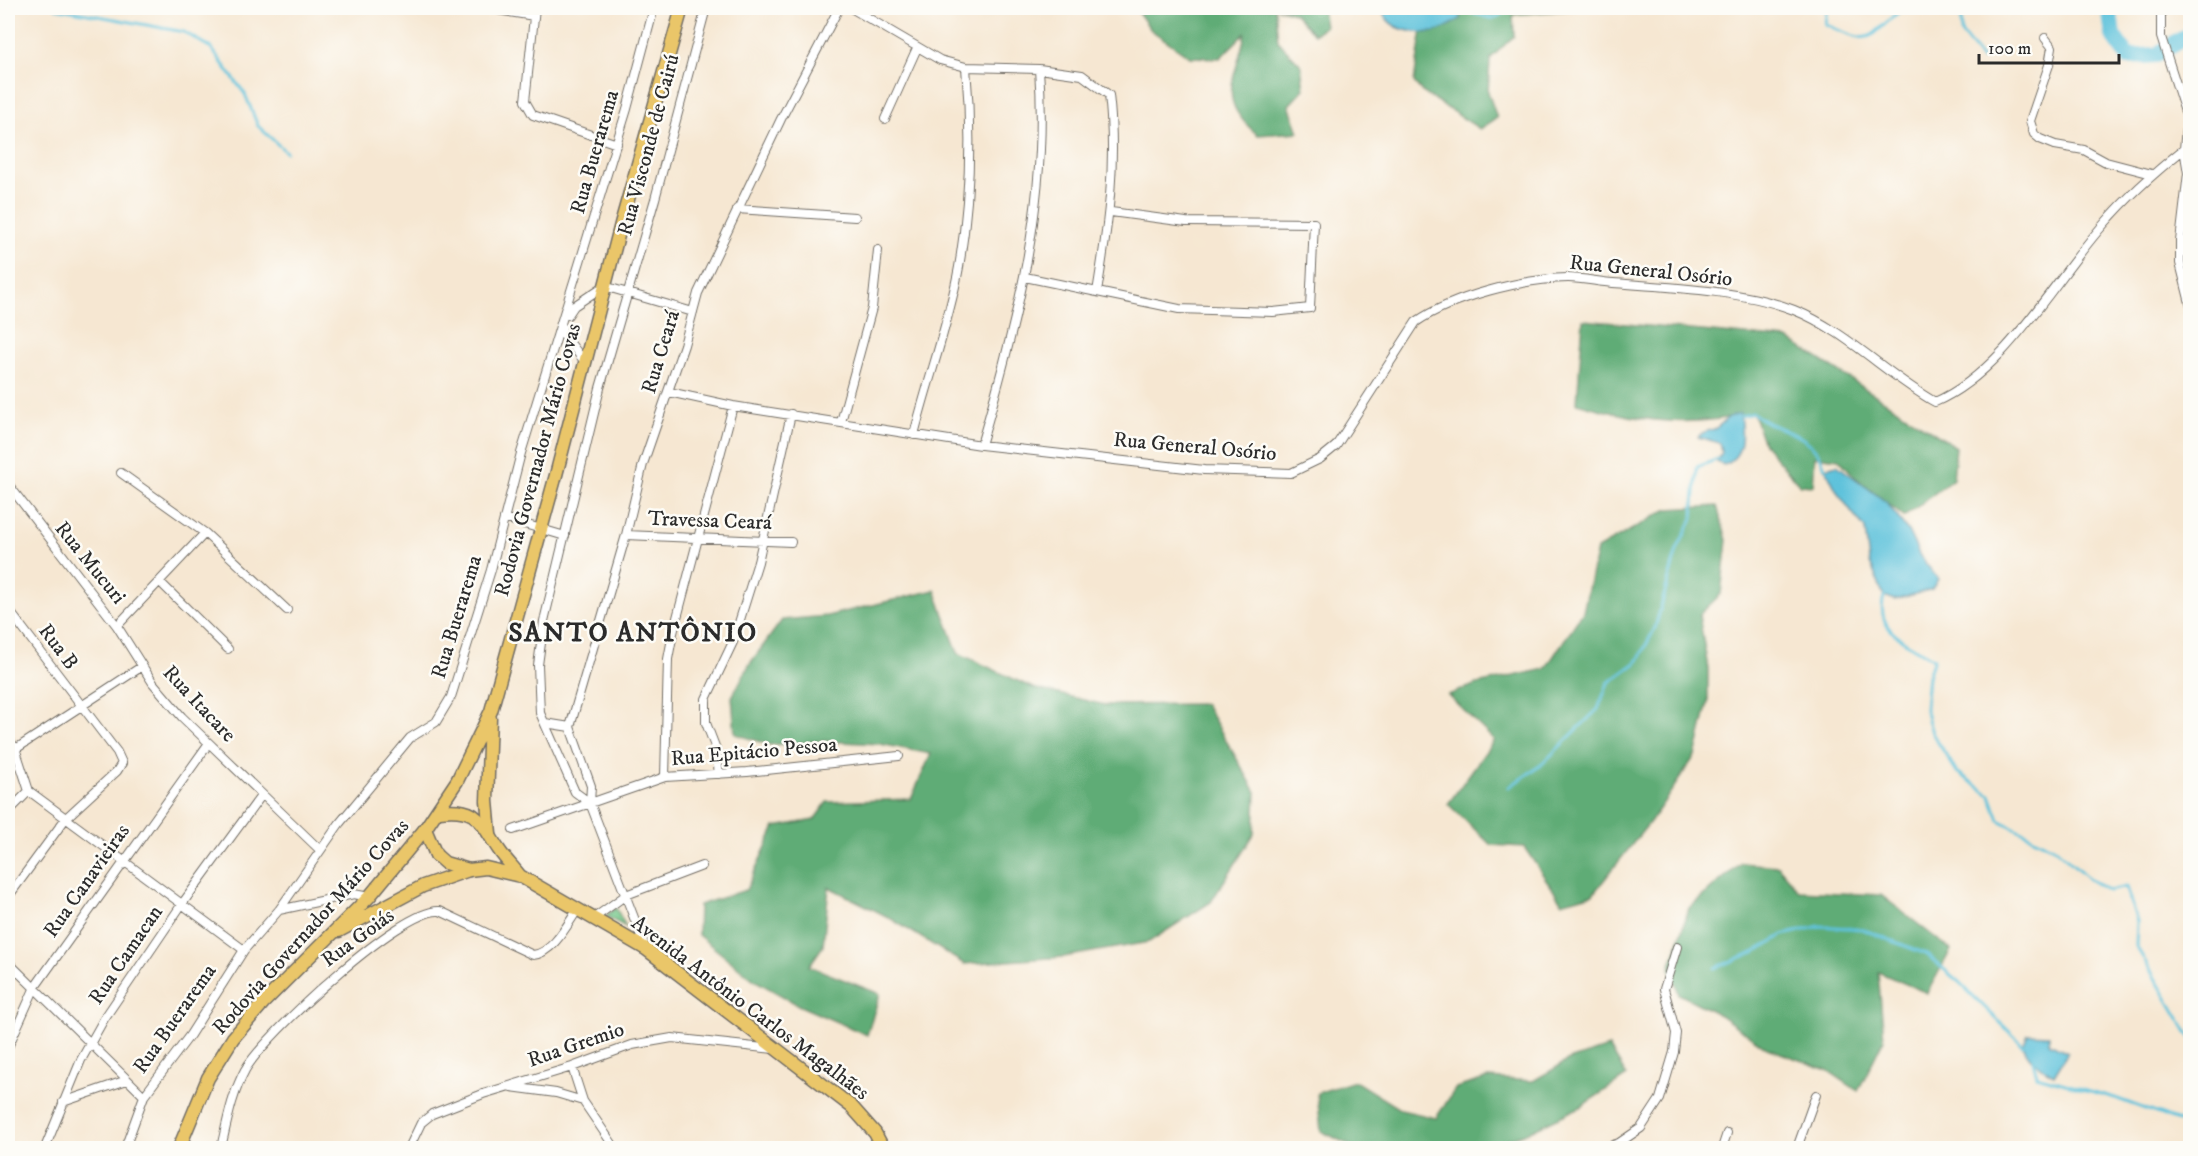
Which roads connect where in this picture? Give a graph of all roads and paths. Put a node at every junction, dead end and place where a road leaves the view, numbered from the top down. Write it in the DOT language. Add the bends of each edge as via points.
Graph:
graph roads {
  1 [pos="485,8"];
  2 [pos="654,8"];
  3 [pos="682,8"];
  4 [pos="706,8"];
  5 [pos="839,8"];
  6 [pos="851,8"];
  7 [pos="2161,8"];
  8 [pos="534,12"];
  9 [pos="2045,38"];
  10 [pos="917,48"];
  11 [pos="966,67"];
  12 [pos="1039,69"];
  13 [pos="885,119"];
  14 [pos="617,144"];
  15 [pos="2184,149"];
  16 [pos="2152,174"];
  17 [pos="2189,180"];
  18 [pos="737,209"];
  19 [pos="1111,212"];
  20 [pos="855,217"];
  21 [pos="878,250"];
  22 [pos="1025,277"];
  23 [pos="604,286"];
  24 [pos="1097,292"];
  25 [pos="627,293"];
  26 [pos="2190,303"];
  27 [pos="693,312"];
  28 [pos="562,324"];
  29 [pos="585,362"];
  30 [pos="669,392"];
  31 [pos="733,406"];
  32 [pos="791,414"];
  33 [pos="840,422"];
  34 [pos="914,435"];
  35 [pos="981,445"];
  36 [pos="121,473"];
  37 [pos="8,484"];
  38 [pos="504,518"];
  39 [pos="541,529"];
  40 [pos="205,533"];
  41 [pos="626,535"];
  42 [pos="565,536"];
  43 [pos="698,538"];
  44 [pos="764,541"];
  45 [pos="791,542"];
  46 [pos="160,582"];
  47 [pos="8,609"];
  48 [pos="287,610"];
  49 [pos="117,626"];
  50 [pos="228,649"];
  51 [pos="141,667"];
  52 [pos="80,706"];
  53 [pos="491,711"];
  54 [pos="545,723"];
  55 [pos="570,728"];
  56 [pos="8,738"];
  57 [pos="209,743"];
  58 [pos="15,748"];
  59 [pos="8,754"];
  60 [pos="899,756"];
  61 [pos="719,774"];
  62 [pos="665,777"];
  63 [pos="30,791"];
  64 [pos="261,796"];
  65 [pos="590,803"];
  66 [pos="439,811"];
  67 [pos="8,812"];
  68 [pos="66,818"];
  69 [pos="425,829"];
  70 [pos="513,830"];
  71 [pos="490,834"];
  72 [pos="320,850"];
  73 [pos="498,850"];
  74 [pos="123,860"];
  75 [pos="702,866"];
  76 [pos="486,868"];
  77 [pos="469,870"];
  78 [pos="520,876"];
  79 [pos="626,895"];
  80 [pos="8,897"];
  81 [pos="369,897"];
  82 [pos="182,904"];
  83 [pos="578,909"];
  84 [pos="279,910"];
  85 [pos="594,918"];
  86 [pos="330,936"];
  87 [pos="1677,947"];
  88 [pos="646,949"];
  89 [pos="244,950"];
  90 [pos="8,962"];
  91 [pos="35,987"];
  92 [pos="90,1043"];
  93 [pos="8,1047"];
  94 [pos="779,1050"];
  95 [pos="572,1068"];
  96 [pos="127,1080"];
  97 [pos="508,1087"];
  98 [pos="1816,1095"];
  99 [pos="144,1096"];
  100 [pos="583,1101"];
  101 [pos="63,1102"];
  102 [pos="1727,1133"];
  103 [pos="45,1149"];
  104 [pos="125,1149"];
  105 [pos="179,1149"];
  106 [pos="221,1149"];
  107 [pos="409,1149"];
  108 [pos="615,1149"];
  109 [pos="883,1149"];
  110 [pos="1604,1149"];
  111 [pos="1722,1149"];
  112 [pos="1797,1149"];
  1 -- 8 [label="street"];
  2 -- 14 [label="street, Rua Buerarema"];
  3 -- 23 [label="main road, Rodovia Governador Mário Covas"];
  4 -- 25 [label="street, Rua Visconde de Cairú"];
  5 -- 18 [label="street, Rua Ceará"];
  6 -- 10 [label="street"];
  7 -- 15 [label="street" via="2161,36 2187,118"];
  8 -- 14 [label="street" via="525,101 528,110 532,115"];
  9 -- 16 [label="street" via="2052,47 2030,121 2034,134 2055,144 2084,150 2106,162"];
  10 -- 11 [label="street"];
  10 -- 13 [label="street"];
  11 -- 12 [label="street"];
  11 -- 34 [label="street" via="970,132 964,233 950,306"];
  12 -- 19 [label="street" via="1082,75 1109,95"];
  12 -- 22 [label="street" via="1041,141"];
  14 -- 28 [label="street, Rua Buerarema"];
  15 -- 16 [label="street, Rua General Osório"];
  15 -- 17 [label="street"];
  16 -- 35 [label="street, Rua General Osório" via="2104,224 1988,365 1954,394 1935,402 1794,310 1736,296 1569,278 1509,286 1429,313 1416,322 1336,446 1312,464 1291,473 1204,470"];
  17 -- 26 [label="street" via="2180,252"];
  18 -- 20 [label="street"];
  18 -- 27 [label="street, Rua Ceará"];
  19 -- 24 [label="street"];
  19 -- 24 [label="street" via="1186,222 1314,223 1310,308 1273,312 1179,309"];
  21 -- 33 [label="street" via="872,308"];
  22 -- 24 [label="street"];
  22 -- 35 [label="street"];
  23 -- 25 [label="street"];
  23 -- 28 [label="street" via="574,306"];
  23 -- 29 [label="main road, Rodovia Governador Mário Covas"];
  25 -- 27 [label="street"];
  25 -- 42 [label="street, Rua Visconde de Cairú"];
  27 -- 30 [label="street, Rua Ceará"];
  28 -- 29 [label="street" via="563,334"];
  28 -- 38 [label="street, Rua Buerarema"];
  29 -- 39 [label="main road, Rodovia Governador Mário Covas"];
  30 -- 31 [label="street, Rua General Osório"];
  30 -- 41 [label="street, Rua Ceará" via="643,464"];
  31 -- 32 [label="street, Rua General Osório"];
  31 -- 43 [label="street"];
  32 -- 33 [label="street, Rua General Osório"];
  32 -- 44 [label="street"];
  33 -- 34 [label="street, Rua General Osório"];
  34 -- 35 [label="street, Rua General Osório"];
  36 -- 40 [label="street"];
  37 -- 49 [label="street, Rua Mucuri"];
  38 -- 39 [label="street"];
  38 -- 72 [label="street, Rua Buerarema" via="466,653 444,710 436,722 410,738"];
  39 -- 42 [label="street"];
  39 -- 53 [label="main road, Rodovia Governador Mário Covas"];
  40 -- 46 [label="street"];
  40 -- 48 [label="street"];
  41 -- 43 [label="street, Travessa Ceará"];
  41 -- 55 [label="street, Rua Ceará"];
  42 -- 54 [label="street" via="537,665 538,702"];
  43 -- 44 [label="street, Travessa Ceará"];
  43 -- 62 [label="street" via="668,659"];
  44 -- 45 [label="street, Travessa Ceará"];
  44 -- 61 [label="street" via="733,642 706,699 706,723 716,749"];
  46 -- 49 [label="street"];
  46 -- 50 [label="street"];
  47 -- 52 [label="street, Rua B"];
  49 -- 51 [label="street, Rua Mucuri"];
  51 -- 52 [label="street, Rua Itacare"];
  51 -- 57 [label="street, Rua Itacare"];
  52 -- 58 [label="street, Rua Itacare"];
  52 -- 68 [label="street, Rua B" via="122,763"];
  53 -- 66 [label="main road, Rodovia Governador Mário Covas"];
  53 -- 71 [label="main road" via="487,801"];
  54 -- 55 [label="street"];
  54 -- 65 [label="street" via="575,792"];
  55 -- 65 [label="street" via="591,786"];
  56 -- 58 [label="street"];
  57 -- 64 [label="street, Rua Itacare"];
  57 -- 74 [label="street, Rua Canavieiras"];
  58 -- 59 [label="street, Rua Itacare"];
  58 -- 63 [label="street"];
  60 -- 61 [label="street, Rua Epitácio Pessoa"];
  61 -- 62 [label="street, Rua Epitácio Pessoa"];
  62 -- 65 [label="street, Rua Epitácio Pessoa"];
  63 -- 67 [label="street"];
  63 -- 68 [label="street"];
  64 -- 72 [label="street, Rua Itacare"];
  64 -- 82 [label="street, Rua Camacan"];
  65 -- 70 [label="street, Rua Epitácio Pessoa"];
  65 -- 79 [label="street"];
  66 -- 69 [label="main road, Rodovia Governador Mário Covas"];
  66 -- 71 [label="main road" via="457,809 471,813"];
  68 -- 74 [label="street"];
  68 -- 80 [label="street"];
  69 -- 77 [label="main road" via="436,855 445,864"];
  69 -- 81 [label="main road, Rodovia Governador Mário Covas"];
  71 -- 73 [label="main road"];
  72 -- 84 [label="street, Rua Buerarema"];
  73 -- 76 [label="main road"];
  73 -- 78 [label="main road"];
  74 -- 82 [label="street"];
  74 -- 91 [label="street, Rua Canavieiras"];
  75 -- 79 [label="street"];
  76 -- 77 [label="main road"];
  76 -- 78 [label="main road"];
  77 -- 86 [label="main road" via="423,886"];
  78 -- 83 [label="main road, Avenida Antônio Carlos Magalhães"];
  79 -- 85 [label="street"];
  79 -- 88 [label="street"];
  81 -- 84 [label="street" via="354,894"];
  81 -- 86 [label="main road, Rodovia Governador Mário Covas"];
  82 -- 89 [label="street"];
  82 -- 92 [label="street, Rua Camacan"];
  83 -- 85 [label="main road, Avenida Antônio Carlos Magalhães"];
  83 -- 106 [label="street, Rua Goiás" via="548,949 533,955 440,911 425,912 407,924 315,992 256,1056 232,1101"];
  84 -- 89 [label="street, Rua Buerarema"];
  85 -- 88 [label="main road, Avenida Antônio Carlos Magalhães"];
  86 -- 105 [label="main road, Rodovia Governador Mário Covas" via="233,1038 208,1078"];
  87 -- 110 [label="street" via="1664,989 1676,1033 1674,1052 1659,1099 1641,1128"];
  88 -- 94 [label="main road, Avenida Antônio Carlos Magalhães"];
  89 -- 99 [label="street, Rua Buerarema" via="190,1035"];
  90 -- 91 [label="street"];
  91 -- 92 [label="street"];
  91 -- 93 [label="street, Rua Canavieiras"];
  92 -- 96 [label="street"];
  92 -- 101 [label="street, Rua Camacan"];
  94 -- 95 [label="street, Rua Gremio" via="672,1038 632,1045"];
  94 -- 109 [label="main road, Avenida Antônio Carlos Magalhães" via="852,1107 875,1133"];
  95 -- 97 [label="street, Rua Gremio"];
  95 -- 100 [label="street"];
  96 -- 99 [label="street"];
  96 -- 101 [label="street"];
  97 -- 100 [label="street"];
  97 -- 107 [label="street, Rua Gremio" via="432,1114 421,1123"];
  98 -- 112 [label="street"];
  99 -- 104 [label="street, Rua Buerarema"];
  100 -- 108 [label="street"];
  101 -- 103 [label="street, Rua Camacan"];
  102 -- 111 [label="street"];
}
